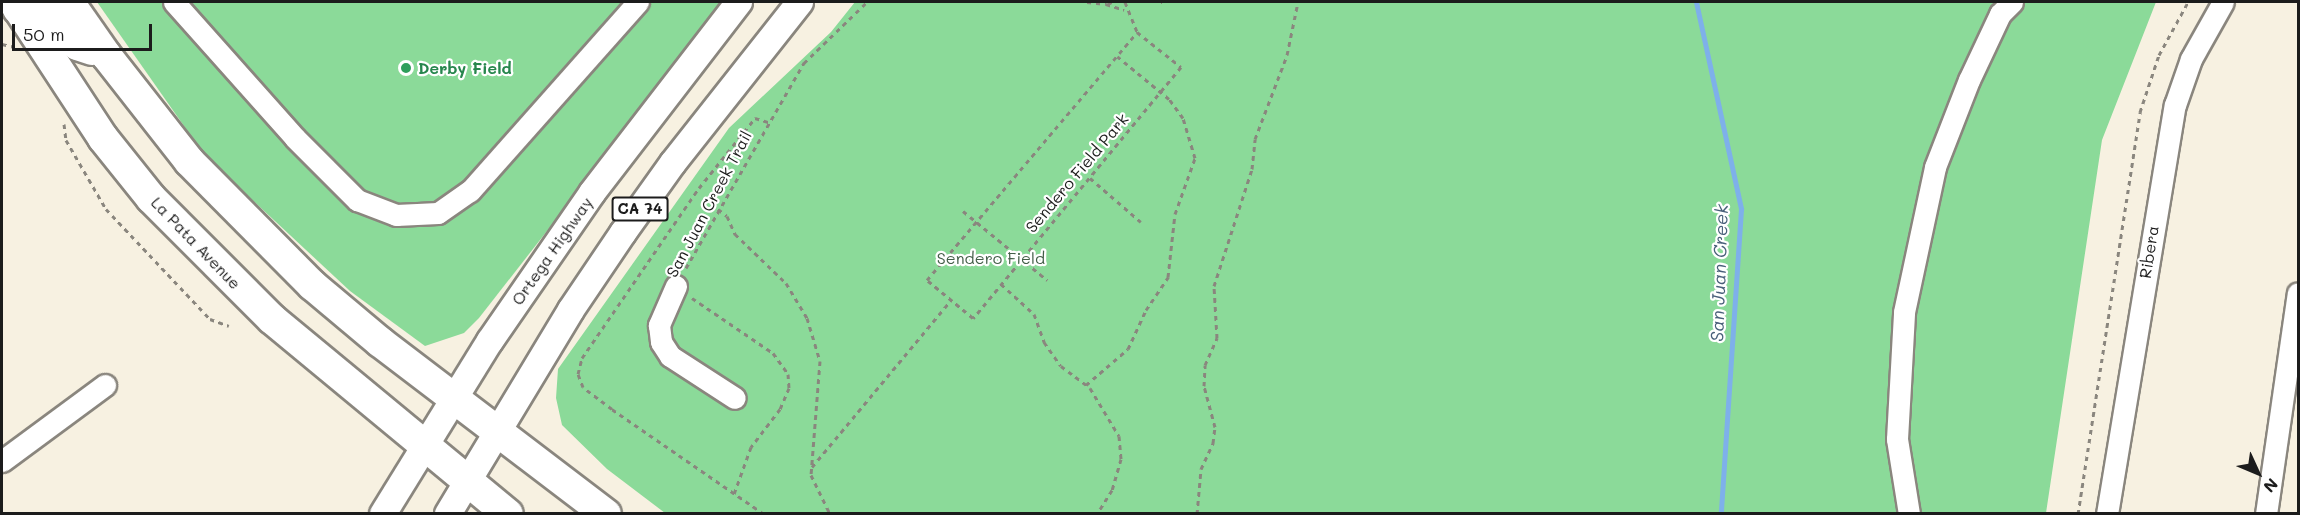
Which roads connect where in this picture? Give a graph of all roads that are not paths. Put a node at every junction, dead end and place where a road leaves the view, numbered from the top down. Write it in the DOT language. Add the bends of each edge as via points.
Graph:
graph roads {
  1 [pos="69,2"];
  2 [pos="174,2"];
  3 [pos="638,2"];
  4 [pos="739,2"];
  5 [pos="800,2"];
  6 [pos="2012,2"];
  7 [pos="2223,2"];
  8 [pos="11,10"];
  9 [pos="106,55"];
  10 [pos="676,286"];
  11 [pos="2298,293"];
  12 [pos="105,385"];
  13 [pos="453,397"];
  14 [pos="735,398"];
  15 [pos="498,430"];
  16 [pos="423,445"];
  17 [pos="2,461"];
  18 [pos="468,482"];
  19 [pos="382,513"];
  20 [pos="448,513"];
  21 [pos="508,513"];
  22 [pos="606,513"];
  23 [pos="1910,513"];
  24 [pos="2108,513"];
  25 [pos="2266,513"];
  1 -- 9 [label="highway"];
  2 -- 3 [label="street" via="295,138 357,200 396,215 438,213 470,191"];
  4 -- 13 [label="main road, Ortega Highway / CA 74" via="592,193"];
  5 -- 15 [label="main road, CA 74" via="623,233"];
  6 -- 23 [label="street" via="2000,14 1935,167 1904,312 1897,439"];
  7 -- 24 [label="street, Ribera" via="2191,59 2175,105"];
  8 -- 9 [label="highway" via="34,3 77,45"];
  8 -- 16 [label="highway, La Pata Avenue" via="151,198 272,319"];
  9 -- 13 [label="highway" via="189,161 237,212 312,285"];
  10 -- 14 [label="street" via="659,325 661,342 670,356"];
  11 -- 25 [label="street"];
  12 -- 17 [label="street"];
  13 -- 15 [label="highway"];
  13 -- 16 [label="main road, Ortega Highway / CA 74"];
  15 -- 18 [label="main road, CA 74"];
  15 -- 22 [label="highway"];
  16 -- 18 [label="highway, La Pata Avenue"];
  16 -- 19 [label="main road, Ortega Highway / CA 74"];
  18 -- 20 [label="main road, CA 74"];
  18 -- 21 [label="highway, La Pata Avenue"];
}
